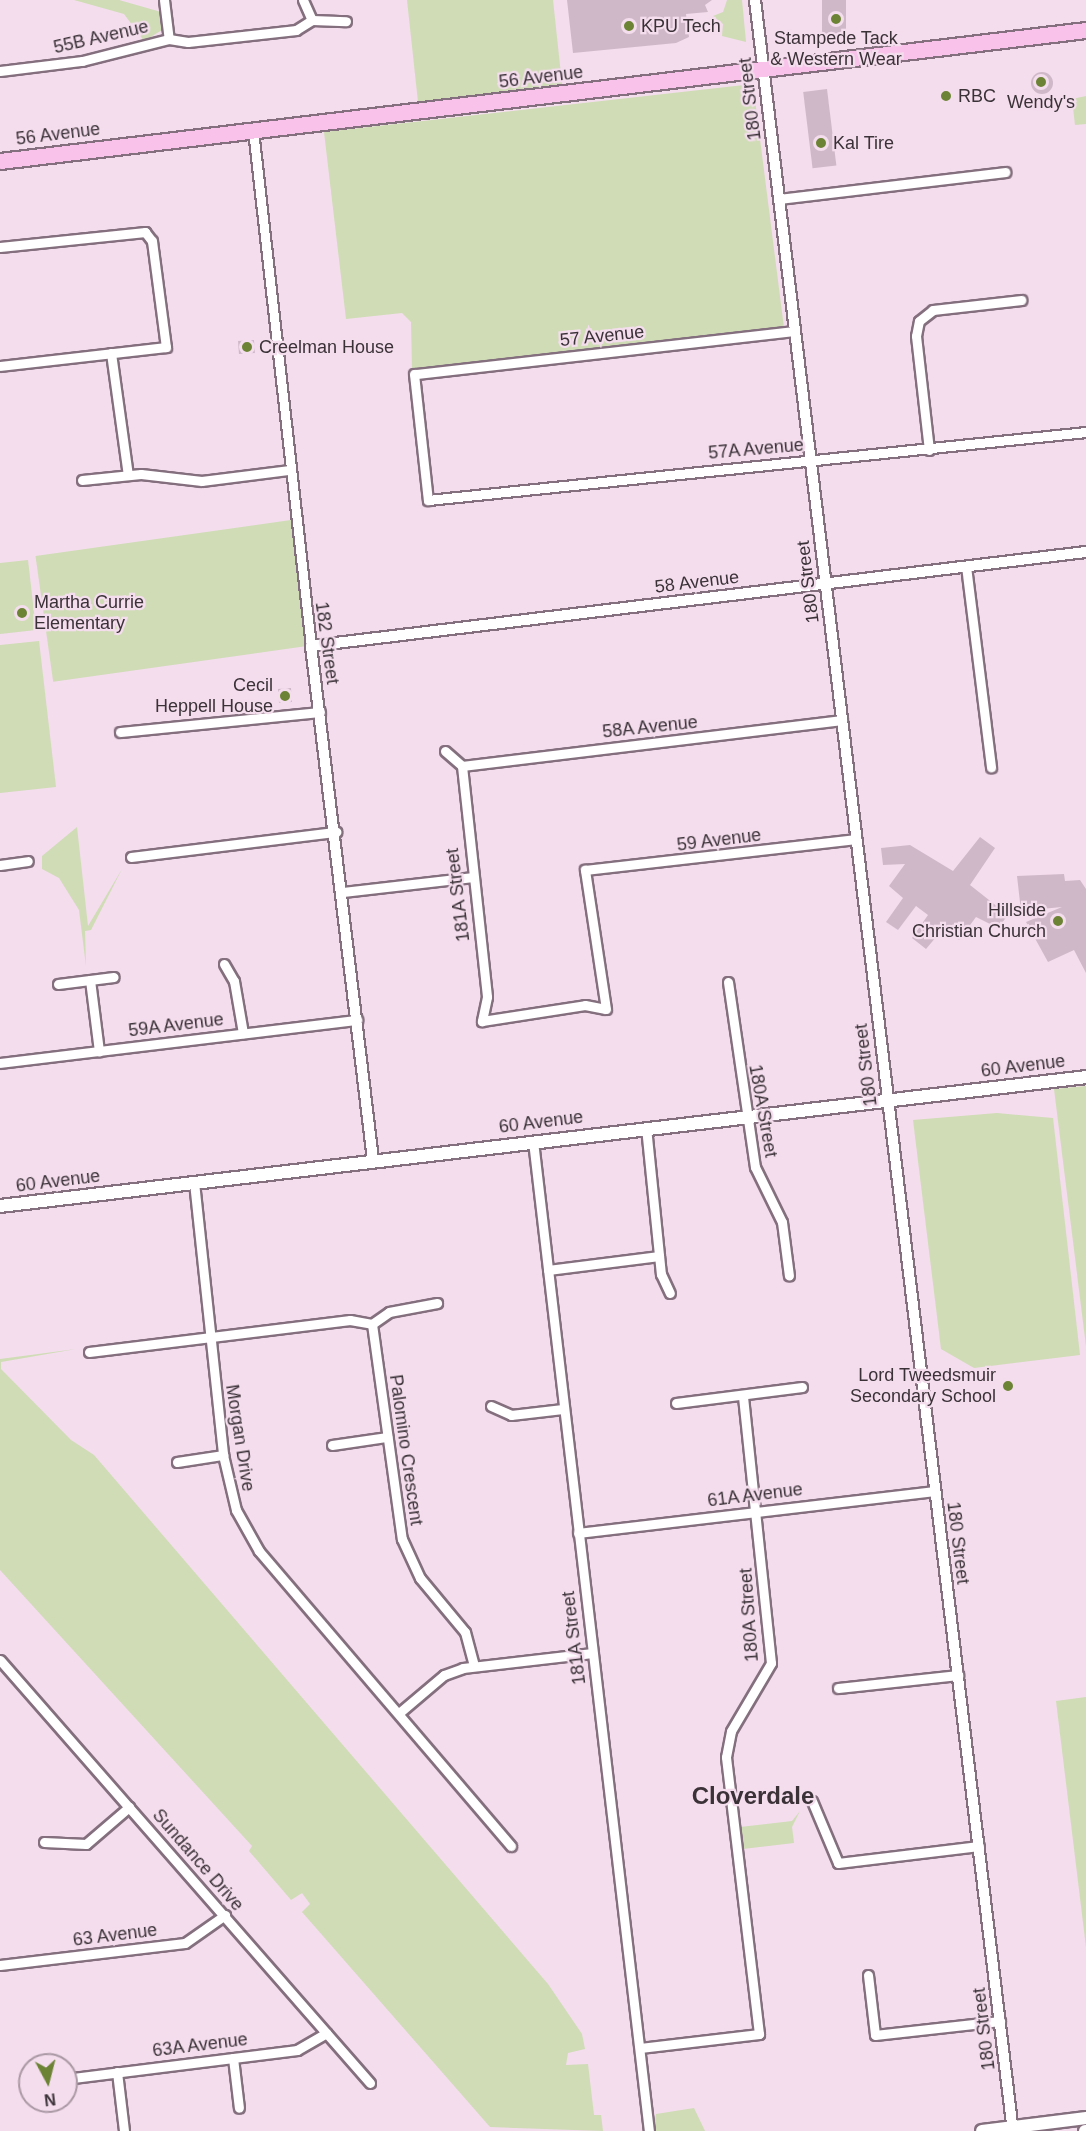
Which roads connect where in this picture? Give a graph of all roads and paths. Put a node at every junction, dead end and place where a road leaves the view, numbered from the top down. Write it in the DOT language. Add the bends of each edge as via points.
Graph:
graph roads {
  1 [pos="165,0"];
  2 [pos="303,0"];
  3 [pos="755,0"];
  4 [pos="312,20"];
  5 [pos="346,21"];
  6 [pos="1086,30"];
  7 [pos="169,39"];
  8 [pos="763,69"];
  9 [pos="0,71"];
  10 [pos="253,130"];
  11 [pos="0,160"];
  12 [pos="1005,172"];
  13 [pos="779,199"];
  14 [pos="0,247"];
  15 [pos="1021,300"];
  16 [pos="794,331"];
  17 [pos="111,353"];
  18 [pos="0,366"];
  19 [pos="1086,432"];
  20 [pos="929,450"];
  21 [pos="811,460"];
  22 [pos="289,470"];
  23 [pos="128,475"];
  24 [pos="82,480"];
  25 [pos="428,500"];
  26 [pos="1086,552"];
  27 [pos="966,566"];
  28 [pos="825,583"];
  29 [pos="311,646"];
  30 [pos="320,712"];
  31 [pos="842,720"];
  32 [pos="120,732"];
  33 [pos="445,752"];
  34 [pos="462,766"];
  35 [pos="991,767"];
  36 [pos="336,832"];
  37 [pos="856,839"];
  38 [pos="131,857"];
  39 [pos="28,861"];
  40 [pos="0,865"];
  41 [pos="473,877"];
  42 [pos="343,892"];
  43 [pos="224,964"];
  44 [pos="114,977"];
  45 [pos="90,980"];
  46 [pos="728,982"];
  47 [pos="58,984"];
  48 [pos="357,1020"];
  49 [pos="482,1021"];
  50 [pos="243,1033"];
  51 [pos="99,1051"];
  52 [pos="0,1063"];
  53 [pos="1086,1077"];
  54 [pos="887,1100"];
  55 [pos="747,1116"];
  56 [pos="646,1127"];
  57 [pos="533,1141"];
  58 [pos="373,1160"];
  59 [pos="194,1182"];
  60 [pos="0,1206"];
  61 [pos="659,1256"];
  62 [pos="548,1270"];
  63 [pos="789,1276"];
  64 [pos="670,1293"];
  65 [pos="437,1303"];
  66 [pos="372,1324"];
  67 [pos="209,1338"];
  68 [pos="88,1352"];
  69 [pos="802,1387"];
  70 [pos="743,1396"];
  71 [pos="676,1403"];
  72 [pos="491,1406"];
  73 [pos="563,1408"];
  74 [pos="387,1437"];
  75 [pos="332,1445"];
  76 [pos="223,1455"];
  77 [pos="177,1462"];
  78 [pos="935,1491"];
  79 [pos="756,1511"];
  80 [pos="578,1533"];
  81 [pos="592,1653"];
  82 [pos="0,1660"];
  83 [pos="474,1666"];
  84 [pos="958,1675"];
  85 [pos="838,1688"];
  86 [pos="399,1713"];
  87 [pos="812,1801"];
  88 [pos="129,1807"];
  89 [pos="44,1842"];
  90 [pos="511,1846"];
  91 [pos="979,1846"];
  92 [pos="225,1915"];
  93 [pos="0,1965"];
  94 [pos="868,1975"];
  95 [pos="1000,2021"];
  96 [pos="326,2033"];
  97 [pos="640,2048"];
  98 [pos="233,2058"];
  99 [pos="117,2072"];
  100 [pos="78,2077"];
  101 [pos="370,2083"];
  102 [pos="239,2108"];
  103 [pos="1086,2118"];
  104 [pos="1013,2128"];
  105 [pos="124,2131"];
  106 [pos="649,2131"];
  107 [pos="982,2131"];
  1 -- 7 [label="street"];
  2 -- 4 [label="street"];
  3 -- 8 [label="street, 180 Street"];
  4 -- 5 [label="street"];
  4 -- 7 [label="street, 55B Avenue" via="296,30 188,42"];
  6 -- 8 [label="highway, 56 Avenue"];
  7 -- 9 [label="street, 55B Avenue" via="82,61"];
  8 -- 10 [label="highway, 56 Avenue"];
  8 -- 13 [label="street, 180 Street"];
  10 -- 11 [label="highway, 56 Avenue"];
  10 -- 22 [label="street, 182 Street"];
  12 -- 13 [label="street"];
  13 -- 16 [label="street, 180 Street"];
  14 -- 17 [label="street" via="145,232 152,241 166,346"];
  15 -- 20 [label="street" via="933,310 919,321 915,336"];
  16 -- 21 [label="street, 180 Street"];
  16 -- 25 [label="street, 57 Avenue" via="414,374"];
  17 -- 18 [label="street"];
  17 -- 23 [label="street"];
  19 -- 20 [label="street, 57A Avenue"];
  20 -- 21 [label="street, 57A Avenue"];
  21 -- 25 [label="street, 57A Avenue"];
  21 -- 28 [label="street, 180 Street"];
  22 -- 23 [label="street" via="202,481"];
  22 -- 29 [label="street, 182 Street"];
  23 -- 24 [label="street"];
  26 -- 27 [label="street, 58 Avenue"];
  27 -- 28 [label="street, 58 Avenue"];
  27 -- 35 [label="street"];
  28 -- 29 [label="street, 58 Avenue"];
  28 -- 31 [label="street, 180 Street"];
  29 -- 30 [label="street, 182 Street"];
  30 -- 32 [label="street"];
  30 -- 36 [label="street, 182 Street"];
  31 -- 34 [label="street, 58A Avenue"];
  31 -- 37 [label="street, 180 Street"];
  33 -- 34 [label="street"];
  34 -- 41 [label="street, 181A Street"];
  36 -- 38 [label="street"];
  36 -- 42 [label="street, 182 Street"];
  37 -- 49 [label="street, 59 Avenue" via="585,870 606,1009 585,1005"];
  37 -- 54 [label="street, 180 Street"];
  39 -- 40 [label="street"];
  41 -- 42 [label="street"];
  41 -- 49 [label="street, 181A Street" via="487,997"];
  42 -- 48 [label="street, 182 Street"];
  43 -- 50 [label="street" via="234,981"];
  44 -- 45 [label="street"];
  45 -- 47 [label="street"];
  45 -- 51 [label="street"];
  46 -- 55 [label="street, 180A Street"];
  48 -- 50 [label="street, 59A Avenue"];
  48 -- 58 [label="street, 182 Street"];
  50 -- 51 [label="street, 59A Avenue"];
  51 -- 52 [label="street, 59A Avenue"];
  53 -- 54 [label="main road, 60 Avenue"];
  54 -- 55 [label="main road, 60 Avenue"];
  54 -- 78 [label="street, 180 Street"];
  55 -- 56 [label="main road, 60 Avenue"];
  55 -- 63 [label="street, 180A Street" via="755,1167 782,1222"];
  56 -- 57 [label="main road, 60 Avenue"];
  56 -- 61 [label="street"];
  57 -- 58 [label="main road, 60 Avenue"];
  57 -- 62 [label="street, 181A Street"];
  58 -- 59 [label="main road, 60 Avenue"];
  59 -- 60 [label="main road, 60 Avenue"];
  59 -- 67 [label="street, Morgan Drive"];
  61 -- 62 [label="street"];
  61 -- 64 [label="street"];
  62 -- 73 [label="street, 181A Street"];
  65 -- 66 [label="street" via="389,1312"];
  66 -- 67 [label="street" via="350,1320"];
  66 -- 74 [label="street, Palomino Crescent"];
  67 -- 68 [label="street"];
  67 -- 76 [label="street, Morgan Drive"];
  69 -- 70 [label="street"];
  70 -- 71 [label="street"];
  70 -- 79 [label="street, 180A Street"];
  72 -- 73 [label="street" via="511,1415"];
  73 -- 80 [label="street, 181A Street"];
  74 -- 75 [label="street"];
  74 -- 83 [label="street, Palomino Crescent" via="407,1554 420,1578 465,1632"];
  76 -- 77 [label="street"];
  76 -- 86 [label="street, Morgan Drive" via="236,1510 259,1551"];
  78 -- 79 [label="street, 61A Avenue"];
  78 -- 84 [label="street, 180 Street"];
  79 -- 80 [label="street, 61A Avenue"];
  79 -- 97 [label="street, 180A Street" via="771,1663 731,1731 726,1757 759,2034"];
  80 -- 81 [label="street, 181A Street"];
  81 -- 83 [label="street"];
  81 -- 97 [label="street, 181A Street"];
  82 -- 88 [label="street, Sundance Drive"];
  83 -- 86 [label="street" via="444,1675"];
  84 -- 85 [label="street"];
  84 -- 91 [label="street, 180 Street"];
  86 -- 90 [label="street, Morgan Drive"];
  87 -- 91 [label="street" via="838,1863"];
  88 -- 89 [label="street" via="86,1844"];
  88 -- 92 [label="street, Sundance Drive"];
  91 -- 95 [label="street, 180 Street"];
  92 -- 93 [label="street, 63 Avenue" via="185,1943"];
  92 -- 96 [label="street, Sundance Drive"];
  94 -- 95 [label="street" via="875,2035"];
  95 -- 104 [label="street, 180 Street"];
  96 -- 98 [label="street, 63A Avenue" via="303,2049"];
  96 -- 101 [label="street, Sundance Drive"];
  97 -- 106 [label="street, 181A Street"];
  98 -- 99 [label="street, 63A Avenue"];
  98 -- 102 [label="street"];
  99 -- 100 [label="street, 63A Avenue"];
  99 -- 105 [label="street"];
  103 -- 104 [label="main road"];
  104 -- 107 [label="main road"];
}
